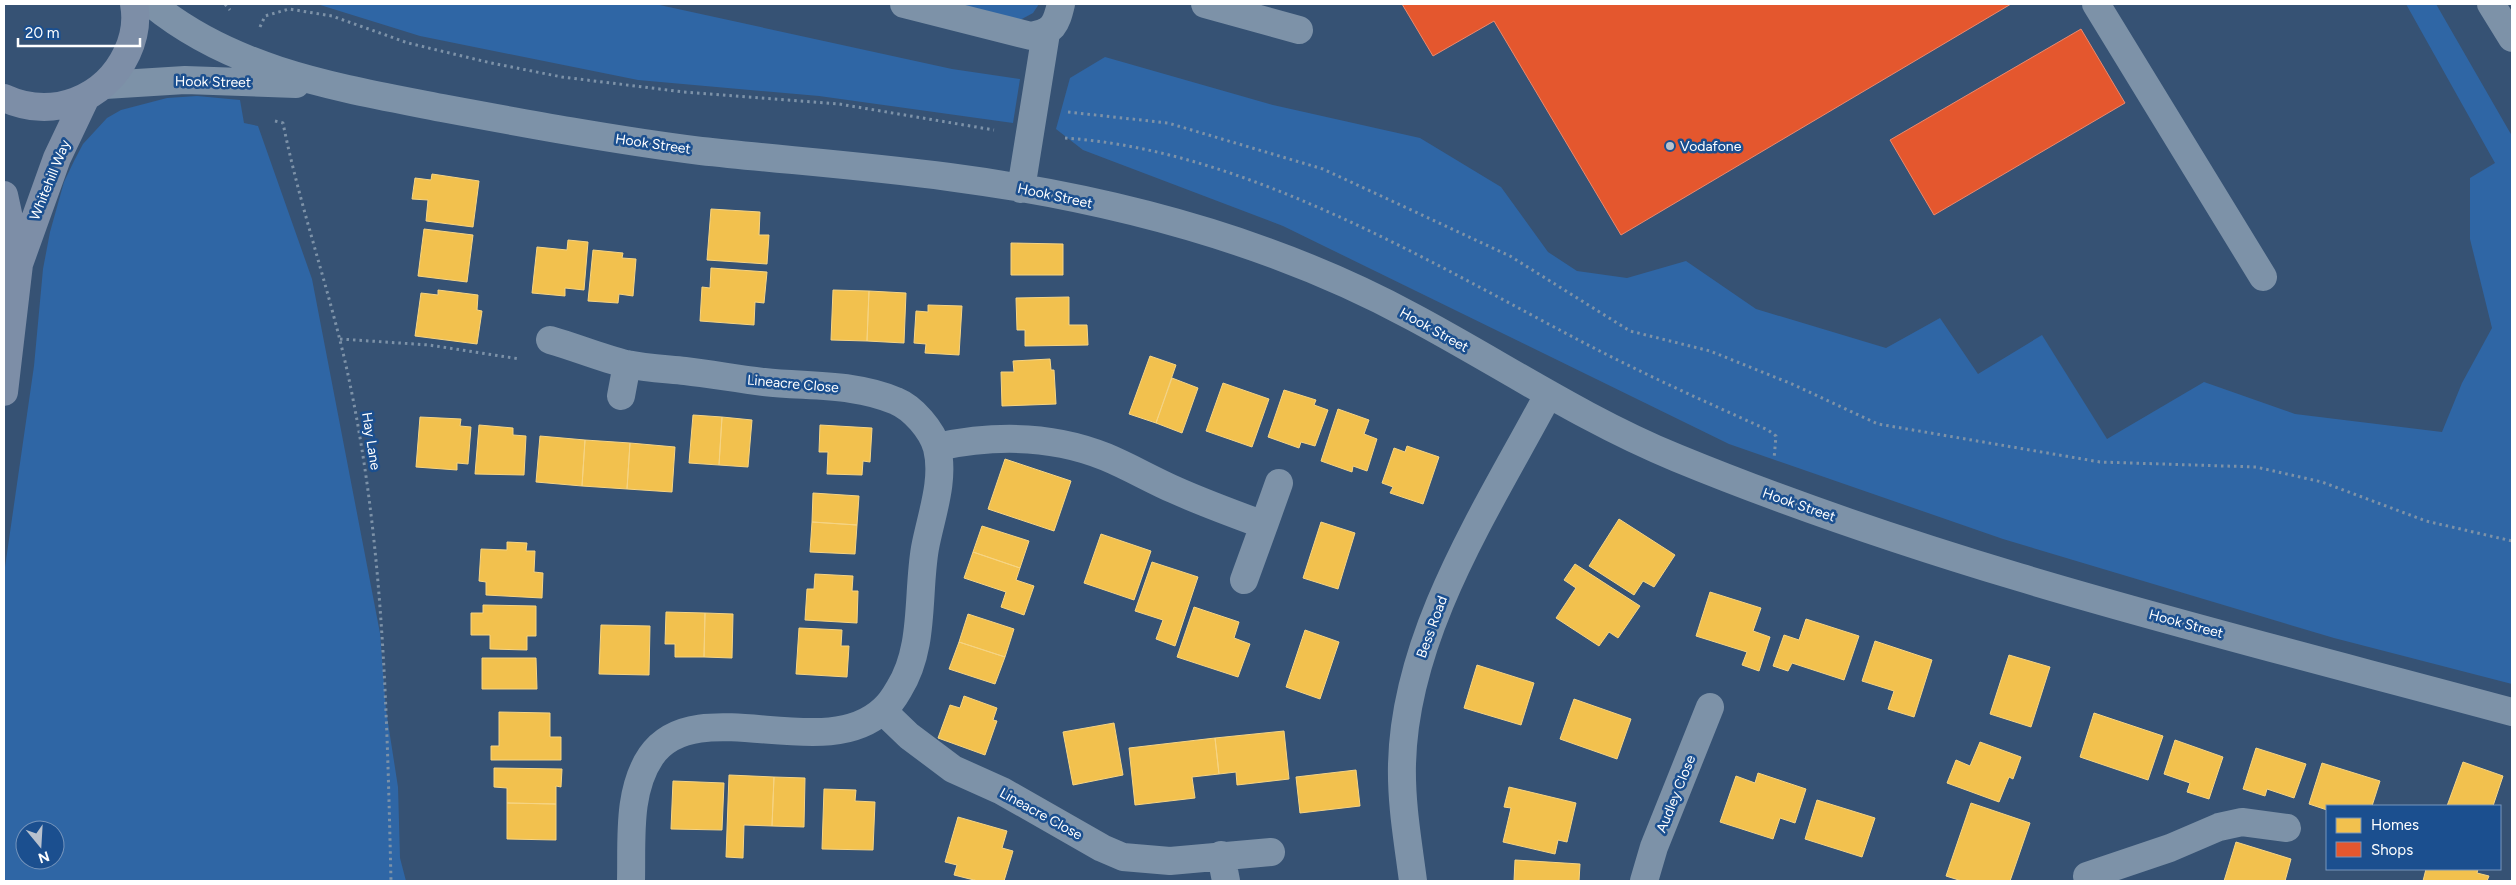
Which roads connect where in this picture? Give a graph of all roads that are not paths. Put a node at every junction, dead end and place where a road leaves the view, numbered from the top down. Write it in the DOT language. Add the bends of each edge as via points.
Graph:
graph roads {
  1 [pos="134,4"];
  2 [pos="152,4"];
  3 [pos="904,4"];
  4 [pos="1061,4"];
  5 [pos="1205,4"];
  6 [pos="2096,4"];
  7 [pos="2491,4"];
  8 [pos="1299,30"];
  9 [pos="1046,33"];
  10 [pos="2512,38"];
  11 [pos="320,84"];
  12 [pos="95,91"];
  13 [pos="4,98"];
  14 [pos="1021,188"];
  15 [pos="4,195"];
  16 [pos="19,264"];
  17 [pos="2263,277"];
  18 [pos="550,340"];
  19 [pos="627,364"];
  20 [pos="4,392"];
  21 [pos="1548,395"];
  22 [pos="621,396"];
  23 [pos="937,447"];
  24 [pos="1279,484"];
  25 [pos="1264,525"];
  26 [pos="1244,580"];
  27 [pos="1710,708"];
  28 [pos="883,710"];
  29 [pos="2512,712"];
  30 [pos="2288,828"];
  31 [pos="1271,852"];
  32 [pos="1223,868"];
  33 [pos="2088,878"];
  34 [pos="631,881"];
  35 [pos="1413,881"];
  36 [pos="1644,881"];
  1 -- 12 [label="main road, Whitehill Way" via="132,42 120,68"];
  2 -- 11 [label="street, Hook Street" via="185,28 218,46"];
  3 -- 9 [label="street" via="1031,36"];
  4 -- 9 [label="street" via="1057,21"];
  5 -- 8 [label="street"];
  6 -- 17 [label="street"];
  7 -- 10 [label="street"];
  9 -- 14 [label="street"];
  11 -- 12 [label="street, Hook Street" via="185,80"];
  11 -- 14 [label="street, Hook Street" via="624,140 952,177"];
  12 -- 13 [label="main road" via="64,105 40,108"];
  12 -- 16 [label="main road, Whitehill Way" via="57,158"];
  14 -- 21 [label="street, Hook Street" via="1198,230 1256,247 1315,270 1413,317"];
  15 -- 16 [label="main road, Whitehill Way"];
  16 -- 20 [label="main road, Whitehill Way"];
  18 -- 19 [label="street, Lineacre Close"];
  19 -- 22 [label="street"];
  19 -- 23 [label="street, Lineacre Close" via="876,393 899,402 913,412"];
  21 -- 29 [label="street, Hook Street" via="1669,455 1779,498 1911,543 2086,598"];
  21 -- 35 [label="street, Bess Road" via="1448,584 1422,650 1408,707 1402,765 1404,814"];
  23 -- 25 [label="street" via="992,438 1041,440 1063,445 1105,456 1174,490"];
  23 -- 28 [label="street, Lineacre Close" via="940,471 922,564 914,657 900,687"];
  24 -- 25 [label="street"];
  25 -- 26 [label="street"];
  27 -- 36 [label="street, Audley Close" via="1654,847"];
  28 -- 32 [label="street, Lineacre Close" via="909,736 953,768 1002,791 1102,848 1141,860"];
  28 -- 34 [label="street, Lineacre Close" via="860,725 832,731 707,728 688,730 670,739 651,755 642,776 633,810"];
  30 -- 33 [label="street" via="2242,822 2218,827"];
  31 -- 32 [label="street, Lineacre Close"];
}
